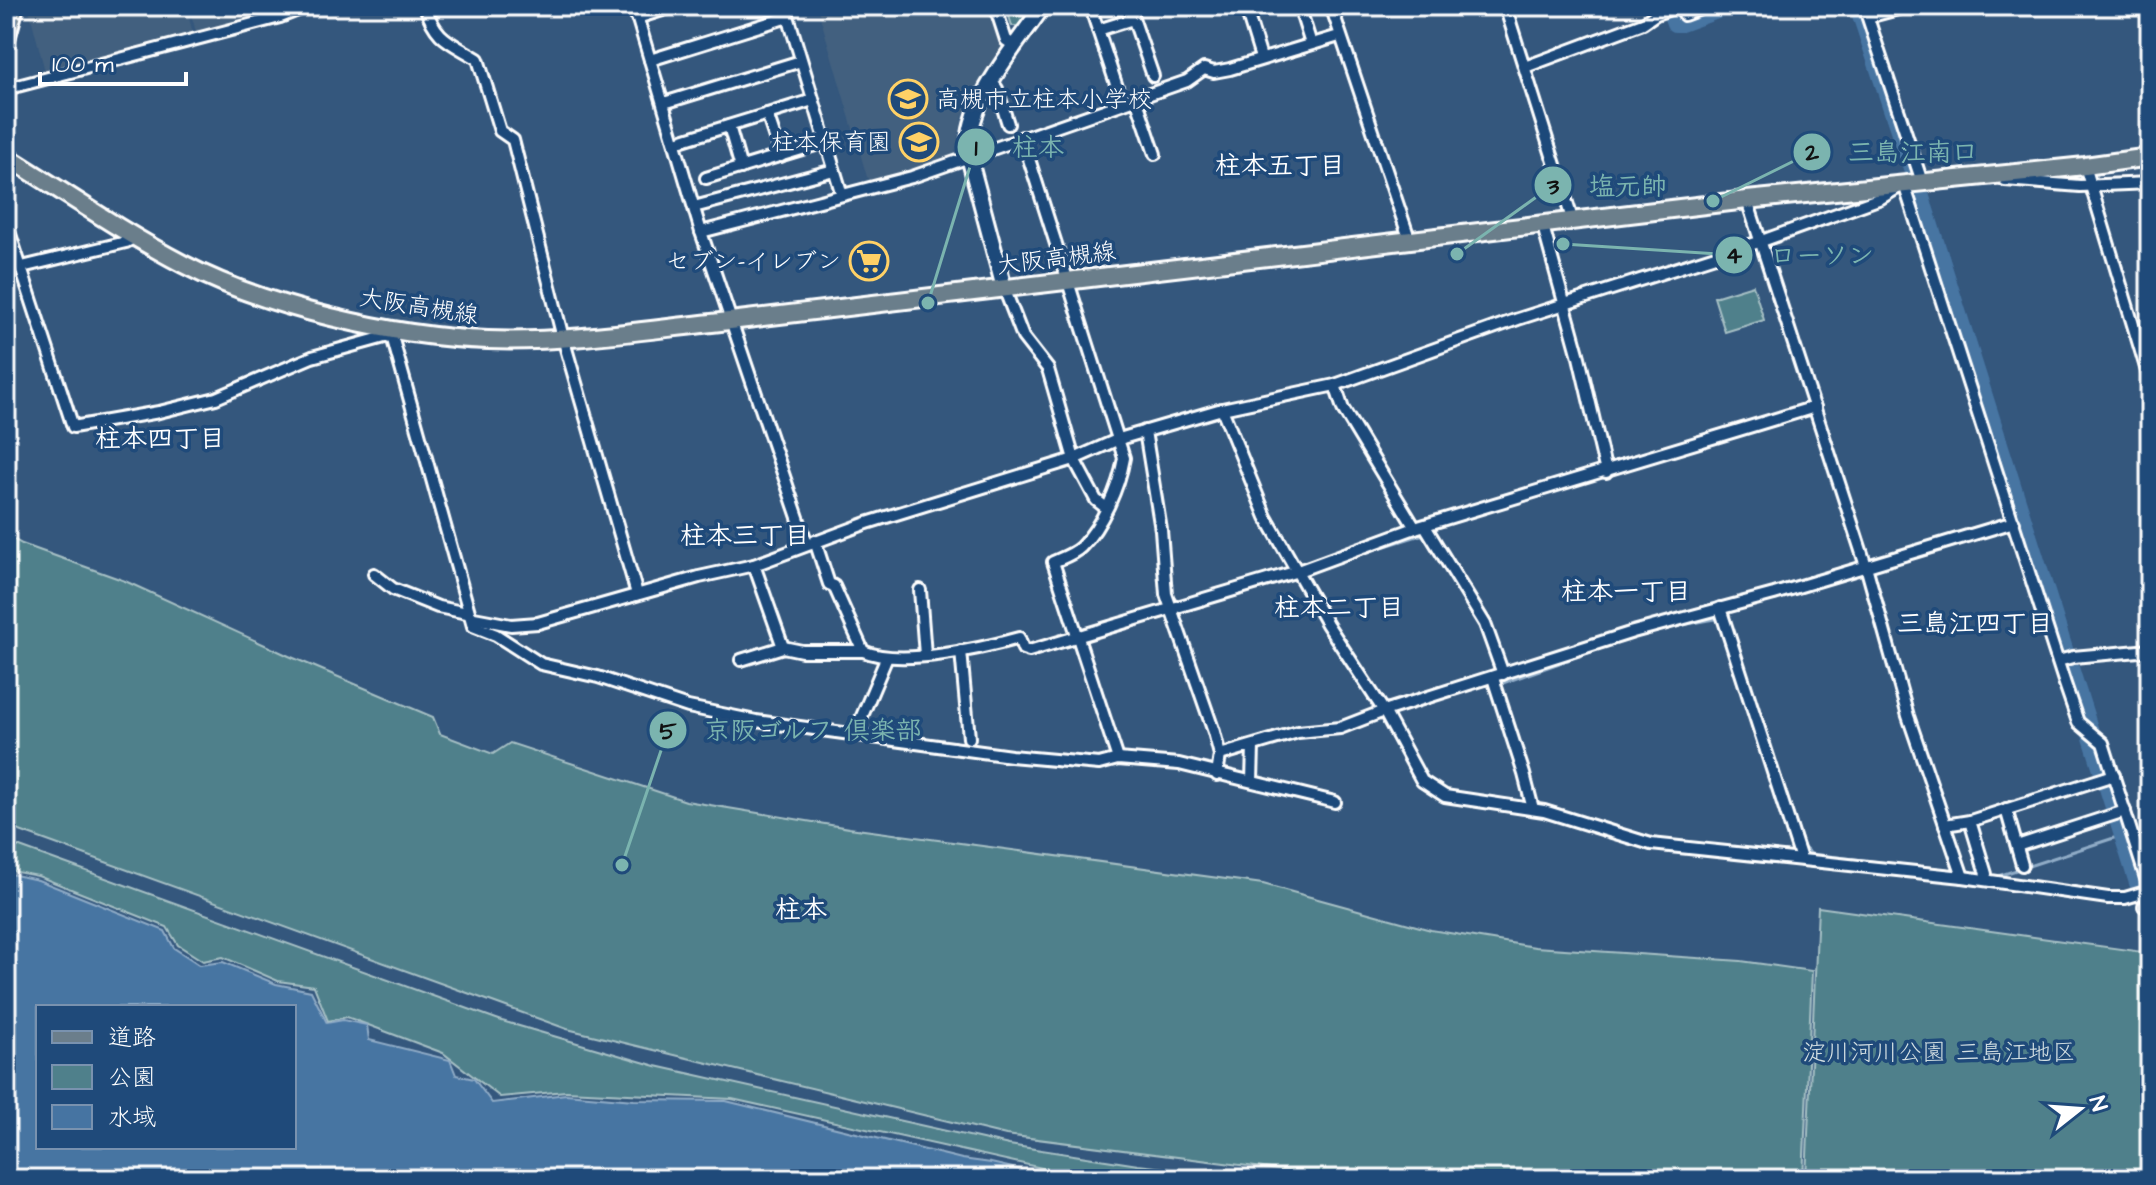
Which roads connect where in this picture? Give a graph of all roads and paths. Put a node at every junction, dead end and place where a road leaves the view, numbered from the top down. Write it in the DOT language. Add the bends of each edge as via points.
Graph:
graph roads {
  1 [pos="15,6"];
  2 [pos="308,6"];
  3 [pos="425,6"];
  4 [pos="634,6"];
  5 [pos="675,6"];
  6 [pos="995,6"];
  7 [pos="1043,6"];
  8 [pos="1090,6"];
  9 [pos="1129,6"];
  10 [pos="1245,6"];
  11 [pos="1299,6"];
  12 [pos="1331,6"];
  13 [pos="1505,6"];
  14 [pos="1680,6"];
  15 [pos="1708,6"];
  16 [pos="1909,6"];
  17 [pos="1656,10"];
  18 [pos="786,12"];
  19 [pos="1866,12"];
  20 [pos="637,18"];
  21 [pos="1133,19"];
  22 [pos="1098,30"];
  23 [pos="1339,36"];
  24 [pos="6,39"];
  25 [pos="1311,44"];
  26 [pos="1015,46"];
  27 [pos="1261,58"];
  28 [pos="650,60"];
  29 [pos="801,61"];
  30 [pos="1525,67"];
  31 [pos="1153,76"];
  32 [pos="992,82"];
  33 [pos="6,89"];
  34 [pos="1118,90"];
  35 [pos="1136,98"];
  36 [pos="813,100"];
  37 [pos="664,103"];
  38 [pos="767,114"];
  39 [pos="1008,124"];
  40 [pos="729,126"];
  41 [pos="1022,137"];
  42 [pos="676,142"];
  43 [pos="825,142"];
  44 [pos="1155,154"];
  45 [pos="6,156"];
  46 [pos="781,156"];
  47 [pos="969,157"];
  48 [pos="2150,157"];
  49 [pos="2085,166"];
  50 [pos="741,168"];
  51 [pos="834,170"];
  52 [pos="1963,177"];
  53 [pos="706,178"];
  54 [pos="1922,182"];
  55 [pos="2090,183"];
  56 [pos="2150,183"];
  57 [pos="1904,184"];
  58 [pos="842,195"];
  59 [pos="1747,200"];
  60 [pos="694,207"];
  61 [pos="6,222"];
  62 [pos="1573,222"];
  63 [pos="1543,226"];
  64 [pos="701,232"];
  65 [pos="137,236"];
  66 [pos="1410,241"];
  67 [pos="1759,242"];
  68 [pos="22,267"];
  69 [pos="1069,279"];
  70 [pos="1004,288"];
  71 [pos="1565,304"];
  72 [pos="730,321"];
  73 [pos="391,332"];
  74 [pos="563,338"];
  75 [pos="2150,381"];
  76 [pos="1335,385"];
  77 [pos="1815,407"];
  78 [pos="1222,409"];
  79 [pos="1145,431"];
  80 [pos="1119,439"];
  81 [pos="1074,459"];
  82 [pos="1606,472"];
  83 [pos="1105,507"];
  84 [pos="2014,522"];
  85 [pos="1420,527"];
  86 [pos="811,542"];
  87 [pos="754,565"];
  88 [pos="1866,566"];
  89 [pos="1298,571"];
  90 [pos="374,574"];
  91 [pos="920,590"];
  92 [pos="637,594"];
  93 [pos="1720,608"];
  94 [pos="1170,609"];
  95 [pos="467,613"];
  96 [pos="1076,637"];
  97 [pos="783,647"];
  98 [pos="2150,650"];
  99 [pos="863,651"];
  100 [pos="961,651"];
  101 [pos="925,655"];
  102 [pos="887,657"];
  103 [pos="741,660"];
  104 [pos="2058,661"];
  105 [pos="1498,676"];
  106 [pos="1384,711"];
  107 [pos="854,735"];
  108 [pos="969,738"];
  109 [pos="1253,746"];
  110 [pos="1220,755"];
  111 [pos="1118,759"];
  112 [pos="1217,775"];
  113 [pos="2114,775"];
  114 [pos="1252,781"];
  115 [pos="1335,802"];
  116 [pos="1533,809"];
  117 [pos="2006,809"];
  118 [pos="2125,811"];
  119 [pos="1970,821"];
  120 [pos="1945,825"];
  121 [pos="2017,846"];
  122 [pos="1801,859"];
  123 [pos="2022,865"];
  124 [pos="1986,874"];
  125 [pos="1963,877"];
  126 [pos="2150,891"];
  1 -- 24 [label="main road"];
  2 -- 33 [label="street"];
  3 -- 74 [label="street" via="438,35 478,59 500,131 513,140"];
  4 -- 20 [label="street"];
  5 -- 20 [label="street"];
  6 -- 26 [label="street" via="1006,40"];
  7 -- 26 [label="street"];
  8 -- 22 [label="street"];
  9 -- 21 [label="street"];
  10 -- 27 [label="street"];
  11 -- 25 [label="street"];
  12 -- 23 [label="street"];
  13 -- 30 [label="street"];
  14 -- 15 [label="street" via="1684,15"];
  14 -- 17 [label="street"];
  16 -- 19 [label="street"];
  17 -- 30 [label="street" via="1643,23"];
  18 -- 28 [label="street"];
  18 -- 29 [label="street"];
  19 -- 54 [label="street"];
  20 -- 28 [label="street"];
  21 -- 22 [label="street"];
  21 -- 31 [label="street"];
  22 -- 34 [label="street"];
  23 -- 25 [label="street"];
  23 -- 66 [label="street"];
  25 -- 27 [label="street"];
  26 -- 32 [label="street"];
  27 -- 35 [label="street" via="1230,69 1204,69 1187,81"];
  28 -- 37 [label="street"];
  29 -- 36 [label="street"];
  29 -- 37 [label="street"];
  30 -- 62 [label="street"];
  32 -- 39 [label="street"];
  32 -- 47 [label="street" via="974,115"];
  35 -- 41 [label="street"];
  35 -- 44 [label="street"];
  36 -- 38 [label="street"];
  36 -- 43 [label="street"];
  37 -- 42 [label="street"];
  38 -- 40 [label="street"];
  38 -- 46 [label="street"];
  40 -- 42 [label="street"];
  40 -- 50 [label="street"];
  41 -- 47 [label="street"];
  41 -- 69 [label="street"];
  42 -- 60 [label="street"];
  43 -- 46 [label="street"];
  43 -- 51 [label="street"];
  45 -- 65 [label="main road, 大阪高槻線"];
  46 -- 50 [label="street"];
  47 -- 58 [label="street"];
  47 -- 70 [label="street"];
  48 -- 49 [label="main road, 大阪高槻線"];
  49 -- 52 [label="main road, 大阪高槻線"];
  49 -- 55 [label="street"];
  50 -- 53 [label="street"];
  51 -- 58 [label="street"];
  51 -- 60 [label="street"];
  52 -- 54 [label="main road, 大阪高槻線"];
  52 -- 55 [label="street"];
  54 -- 57 [label="main road, 大阪高槻線"];
  55 -- 56 [label="street"];
  55 -- 75 [label="street"];
  57 -- 59 [label="main road, 大阪高槻線"];
  57 -- 67 [label="street" via="1881,198"];
  57 -- 84 [label="street"];
  58 -- 64 [label="street"];
  59 -- 62 [label="main road, 大阪高槻線"];
  59 -- 67 [label="street"];
  60 -- 64 [label="street"];
  61 -- 68 [label="street"];
  62 -- 63 [label="main road, 大阪高槻線"];
  63 -- 66 [label="main road, 大阪高槻線"];
  63 -- 71 [label="street"];
  64 -- 72 [label="street"];
  65 -- 68 [label="street"];
  65 -- 73 [label="main road, 大阪高槻線" via="184,264 279,304"];
  66 -- 69 [label="main road, 大阪高槻線"];
  67 -- 71 [label="street"];
  67 -- 77 [label="street"];
  68 -- 73 [label="street" via="73,427 216,398 312,357"];
  69 -- 70 [label="main road, 大阪高槻線"];
  69 -- 80 [label="street"];
  70 -- 72 [label="main road, 大阪高槻線"];
  70 -- 81 [label="street" via="1023,337 1048,369"];
  71 -- 76 [label="street"];
  71 -- 82 [label="street"];
  72 -- 74 [label="main road, 大阪高槻線"];
  72 -- 86 [label="street"];
  73 -- 74 [label="main road, 大阪高槻線" via="487,340"];
  73 -- 95 [label="street"];
  74 -- 92 [label="street"];
  76 -- 78 [label="street"];
  76 -- 85 [label="street" via="1343,409"];
  77 -- 82 [label="street"];
  77 -- 88 [label="street"];
  78 -- 79 [label="street"];
  78 -- 89 [label="street" via="1266,517"];
  79 -- 80 [label="street"];
  79 -- 94 [label="street"];
  80 -- 81 [label="street"];
  80 -- 83 [label="street" via="1121,475"];
  81 -- 83 [label="street"];
  81 -- 86 [label="street"];
  82 -- 85 [label="street"];
  83 -- 96 [label="street" via="1080,549 1053,562"];
  84 -- 88 [label="street"];
  84 -- 104 [label="street"];
  85 -- 89 [label="street"];
  85 -- 105 [label="street" via="1485,624"];
  86 -- 87 [label="street"];
  86 -- 99 [label="street"];
  87 -- 92 [label="street"];
  87 -- 97 [label="street"];
  88 -- 93 [label="street"];
  88 -- 120 [label="street"];
  89 -- 94 [label="street"];
  89 -- 106 [label="street"];
  90 -- 95 [label="street" via="393,589"];
  91 -- 101 [label="street"];
  92 -- 95 [label="street" via="538,623 511,625"];
  93 -- 105 [label="street"];
  93 -- 122 [label="street"];
  94 -- 96 [label="street"];
  94 -- 110 [label="street"];
  95 -- 107 [label="street" via="473,626 541,664 688,707"];
  96 -- 100 [label="street" via="1029,651 1019,638"];
  96 -- 111 [label="street"];
  97 -- 99 [label="street"];
  97 -- 103 [label="street"];
  98 -- 104 [label="street"];
  99 -- 102 [label="street"];
  100 -- 101 [label="street"];
  100 -- 108 [label="street"];
  101 -- 102 [label="street"];
  102 -- 107 [label="street"];
  104 -- 113 [label="street" via="2078,722 2103,743"];
  105 -- 106 [label="street"];
  105 -- 116 [label="street"];
  106 -- 109 [label="street" via="1340,728 1298,732"];
  106 -- 116 [label="street" via="1422,781 1433,789 1445,796"];
  107 -- 111 [label="street" via="1099,764"];
  109 -- 110 [label="street"];
  109 -- 114 [label="street"];
  110 -- 112 [label="street"];
  111 -- 112 [label="street" via="1179,764"];
  112 -- 114 [label="street"];
  113 -- 117 [label="street"];
  113 -- 118 [label="street"];
  114 -- 115 [label="street"];
  116 -- 122 [label="street" via="1651,844"];
  117 -- 119 [label="street"];
  117 -- 121 [label="street"];
  118 -- 121 [label="street"];
  118 -- 126 [label="street"];
  119 -- 120 [label="street"];
  119 -- 124 [label="street"];
  120 -- 125 [label="street"];
  121 -- 123 [label="street"];
  122 -- 125 [label="street"];
  125 -- 126 [label="street" via="2108,898"];
}
